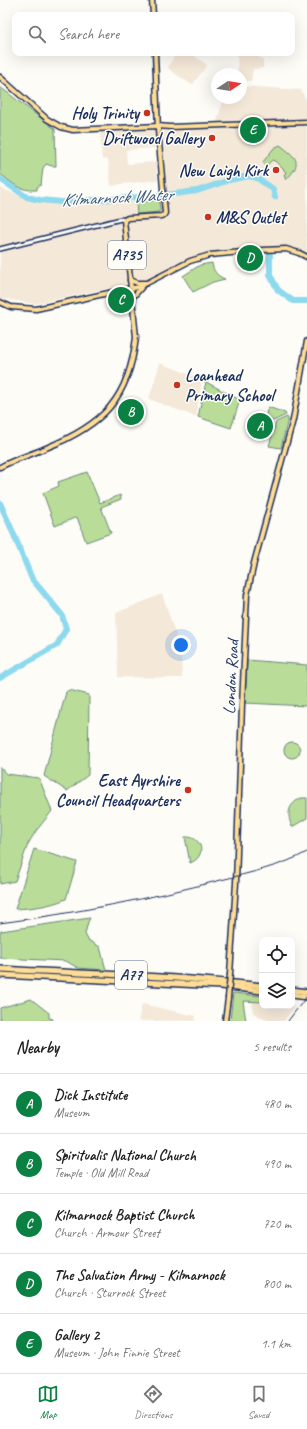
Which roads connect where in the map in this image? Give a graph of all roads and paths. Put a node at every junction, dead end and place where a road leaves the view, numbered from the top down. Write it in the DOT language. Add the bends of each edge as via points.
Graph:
graph roads {
  1 [pos="152,0"];
  2 [pos="153,12"];
  3 [pos="155,56"];
  4 [pos="0,77"];
  5 [pos="307,122"];
  6 [pos="158,126"];
  7 [pos="170,126"];
  8 [pos="159,135"];
  9 [pos="124,220"];
  10 [pos="0,249"];
  11 [pos="307,257"];
  12 [pos="130,280"];
  13 [pos="146,283"];
  14 [pos="131,290"];
  15 [pos="132,298"];
  16 [pos="0,302"];
  17 [pos="307,340"];
  18 [pos="0,467"];
  19 [pos="0,966"];
  20 [pos="0,969"];
  21 [pos="66,975"];
  22 [pos="0,976"];
  23 [pos="259,986"];
  24 [pos="295,990"];
  25 [pos="259,991"];
  26 [pos="307,992"];
  27 [pos="295,995"];
  28 [pos="307,997"];
  29 [pos="225,1021"];
  1 -- 2 [label="main road"];
  3 -- 6 [label="main road"];
  4 -- 6 [label="main road" via="47,119 61,127 73,130"];
  5 -- 7 [label="main road"];
  6 -- 7 [label="main road"];
  6 -- 8 [label="main road, A735"];
  7 -- 8 [label="main road"];
  8 -- 9 [label="main road, A735" via="164,215"];
  9 -- 10 [label="street"];
  9 -- 12 [label="main road, A735"];
  11 -- 13 [label="main road, A735" via="286,249 210,255 190,261"];
  12 -- 13 [label="main road, A735"];
  12 -- 14 [label="main road, A735"];
  13 -- 14 [label="main road, A735"];
  13 -- 15 [label="main road, A735"];
  14 -- 15 [label="main road, A735"];
  14 -- 16 [label="main road" via="36,309 11,307"];
  15 -- 18 [label="main road, A735" via="136,337 134,351 128,377 112,405 78,434"];
  17 -- 29 [label="main road, London Road, bridge" via="292,420 247,595 236,883"];
  19 -- 21 [label="highway, A77"];
  20 -- 21 [label="highway, A77"];
  21 -- 22 [label="highway, A77"];
  21 -- 23 [label="highway, A77" via="215,981"];
  21 -- 25 [label="highway, A77"];
  24 -- 26 [label="highway"];
  27 -- 28 [label="highway"];
}
